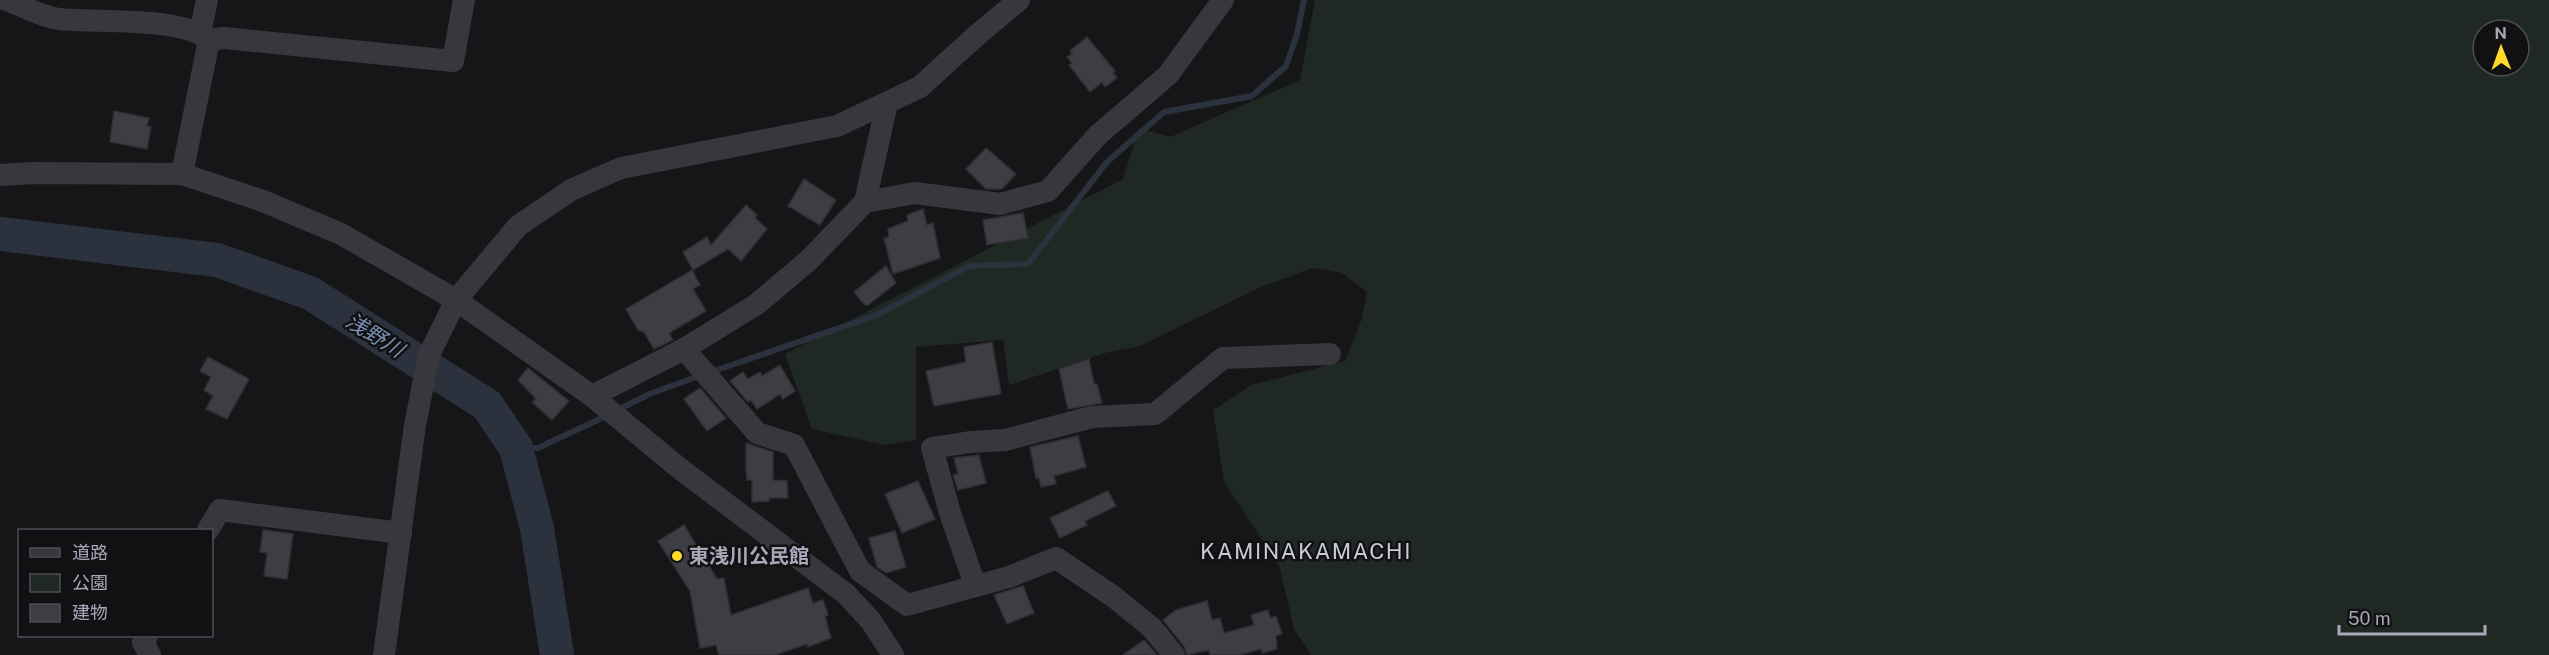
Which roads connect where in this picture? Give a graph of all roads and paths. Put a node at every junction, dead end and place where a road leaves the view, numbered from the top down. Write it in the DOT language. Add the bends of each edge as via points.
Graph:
graph roads {
  1 [pos="6,0"];
  2 [pos="207,0"];
  3 [pos="464,0"];
  4 [pos="1019,0"];
  5 [pos="1223,0"];
  6 [pos="205,37"];
  7 [pos="887,103"];
  8 [pos="182,174"];
  9 [pos="0,176"];
  10 [pos="865,202"];
  11 [pos="456,300"];
  12 [pos="688,354"];
  13 [pos="1330,354"];
  14 [pos="597,400"];
  15 [pos="209,529"];
  16 [pos="401,533"];
  17 [pos="975,585"];
  18 [pos="146,637"];
  19 [pos="150,655"];
  20 [pos="384,655"];
  21 [pos="894,655"];
  22 [pos="1174,655"];
  1 -- 6 [label="street" via="57,19 186,28"];
  2 -- 6 [label="street"];
  3 -- 6 [label="street" via="453,61"];
  4 -- 7 [label="street" via="920,87"];
  5 -- 10 [label="street" via="1168,75 1098,135 1048,191 1000,204 915,193"];
  6 -- 8 [label="street"];
  7 -- 10 [label="street"];
  7 -- 11 [label="street" via="837,126 621,168 570,190 518,226"];
  8 -- 9 [label="street"];
  8 -- 11 [label="street" via="263,201 341,234"];
  10 -- 12 [label="street" via="809,260"];
  11 -- 14 [label="street"];
  11 -- 16 [label="street" via="429,355"];
  12 -- 14 [label="street"];
  12 -- 17 [label="street" via="757,433 794,445 860,571 907,605"];
  13 -- 17 [label="street" via="1223,358 1155,414 1092,417 1005,440 932,448"];
  14 -- 21 [label="street" via="679,468 846,594"];
  15 -- 16 [label="street" via="220,510"];
  16 -- 20 [label="street"];
  17 -- 22 [label="street" via="1009,577 1056,558 1152,628"];
  18 -- 19 [label="street" via="143,642"];
}
